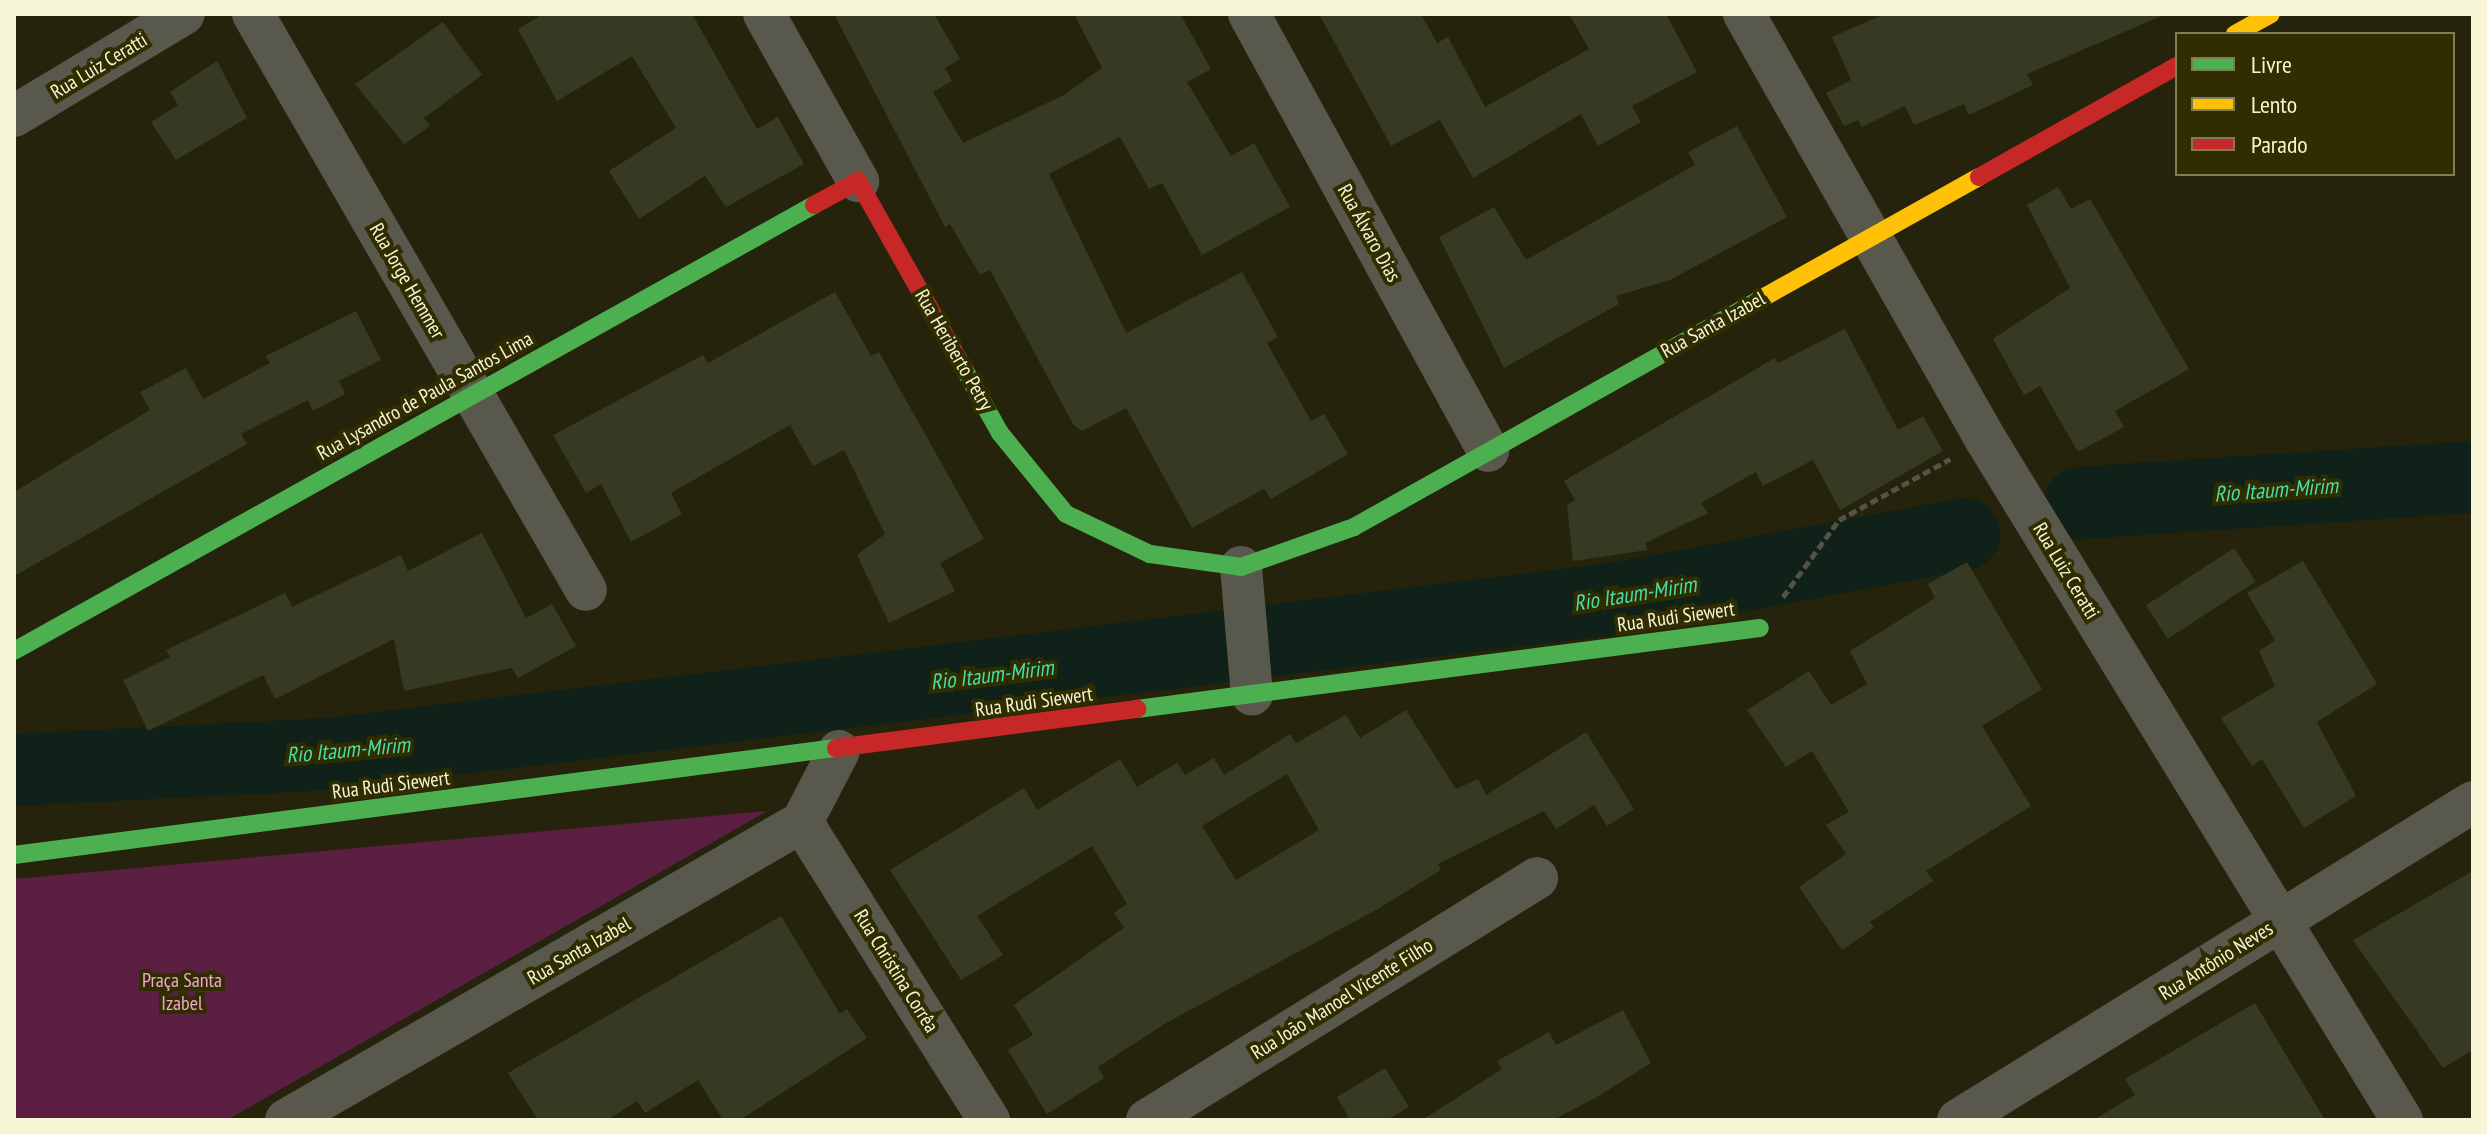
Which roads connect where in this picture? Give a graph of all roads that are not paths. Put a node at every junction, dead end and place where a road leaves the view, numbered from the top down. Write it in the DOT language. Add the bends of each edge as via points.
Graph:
graph roads {
  1 [pos="184,14"];
  2 [pos="253,14"];
  3 [pos="764,14"];
  4 [pos="1249,14"];
  5 [pos="1744,14"];
  6 [pos="2271,14"];
  7 [pos="2239,32"];
  8 [pos="2175,67"];
  9 [pos="14,116"];
  10 [pos="858,181"];
  11 [pos="1869,238"];
  12 [pos="473,394"];
  13 [pos="1488,451"];
  14 [pos="1241,567"];
  15 [pos="586,590"];
  16 [pos="1760,628"];
  17 [pos="14,651"];
  18 [pos="1252,695"];
  19 [pos="839,751"];
  20 [pos="2473,802"];
  21 [pos="802,822"];
  22 [pos="14,855"];
  23 [pos="1537,878"];
  24 [pos="2279,922"];
  25 [pos="286,1120"];
  26 [pos="989,1120"];
  27 [pos="1147,1120"];
  28 [pos="1958,1120"];
  29 [pos="2402,1120"];
  1 -- 9 [label="street, Rua Luiz Ceratti"];
  2 -- 12 [label="street, Rua Jorge Hemmer"];
  3 -- 10 [label="street, Rua Heriberto Petry"];
  4 -- 13 [label="street, Rua Álvaro Dias"];
  5 -- 11 [label="street, Rua Luiz Ceratti"];
  6 -- 7 [label="street"];
  8 -- 11 [label="street, Rua Santa Izabel"];
  10 -- 12 [label="street, Rua Lysandro de Paula Santos Lima"];
  10 -- 14 [label="street, Rua Heriberto Petry" via="1000,433 1066,514 1150,554"];
  11 -- 13 [label="street, Rua Santa Izabel"];
  11 -- 24 [label="street, Rua Luiz Ceratti"];
  12 -- 15 [label="street, Rua Jorge Hemmer"];
  12 -- 17 [label="street, Rua Lysandro de Paula Santos Lima"];
  13 -- 14 [label="street, Rua Santa Izabel" via="1354,527"];
  14 -- 18 [label="street"];
  16 -- 18 [label="street, Rua Rudi Siewert"];
  18 -- 19 [label="street, Rua Rudi Siewert"];
  19 -- 21 [label="street"];
  19 -- 22 [label="street, Rua Rudi Siewert"];
  20 -- 24 [label="street, Rua Antônio Neves"];
  21 -- 25 [label="street, Rua Santa Izabel"];
  21 -- 26 [label="street, Rua Christina Corrêa"];
  23 -- 27 [label="street, Rua João Manoel Vicente Filho"];
  24 -- 28 [label="street, Rua Antônio Neves"];
  24 -- 29 [label="street, Rua Luiz Ceratti"];
}
